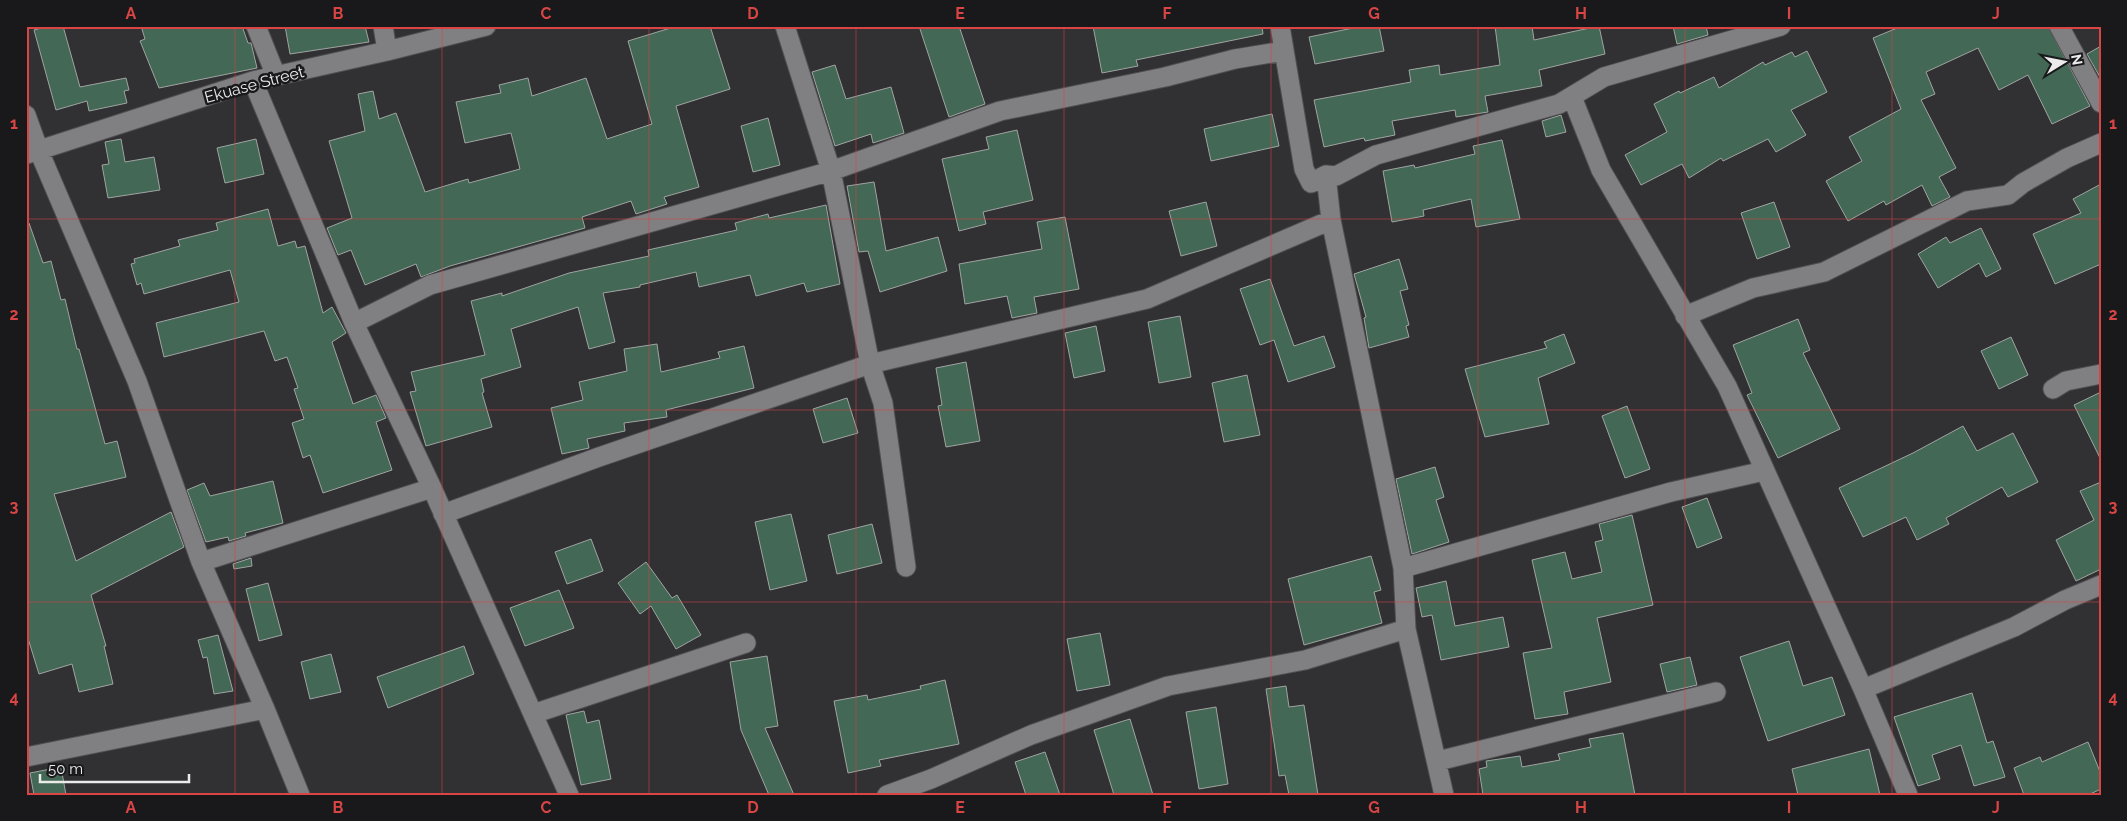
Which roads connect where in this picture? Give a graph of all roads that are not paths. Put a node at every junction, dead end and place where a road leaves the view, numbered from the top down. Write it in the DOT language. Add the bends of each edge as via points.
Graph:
graph roads {
  1 [pos="256,26"];
  2 [pos="383,26"];
  3 [pos="486,26"];
  4 [pos="785,26"];
  5 [pos="1280,26"];
  6 [pos="1781,26"];
  7 [pos="2059,26"];
  8 [pos="1284,51"];
  9 [pos="387,52"];
  10 [pos="276,76"];
  11 [pos="253,81"];
  12 [pos="1572,97"];
  13 [pos="2101,103"];
  14 [pos="26,115"];
  15 [pos="2101,143"];
  16 [pos="33,153"];
  17 [pos="831,170"];
  18 [pos="1326,175"];
  19 [pos="1331,220"];
  20 [pos="1685,316"];
  21 [pos="354,323"];
  22 [pos="870,364"];
  23 [pos="2101,374"];
  24 [pos="2053,389"];
  25 [pos="1764,470"];
  26 [pos="432,488"];
  27 [pos="444,514"];
  28 [pos="201,562"];
  29 [pos="906,566"];
  30 [pos="1403,568"];
  31 [pos="2101,585"];
  32 [pos="1406,629"];
  33 [pos="746,643"];
  34 [pos="1863,689"];
  35 [pos="1716,692"];
  36 [pos="266,709"];
  37 [pos="534,714"];
  38 [pos="26,758"];
  39 [pos="1438,761"];
  40 [pos="300,795"];
  41 [pos="569,795"];
  42 [pos="887,795"];
  43 [pos="1444,795"];
  44 [pos="1908,795"];
  1 -- 10 [label="street"];
  2 -- 9 [label="street"];
  3 -- 9 [label="street, Ekuase Street"];
  4 -- 17 [label="street"];
  5 -- 8 [label="street"];
  6 -- 12 [label="street" via="1604,77"];
  7 -- 13 [label="street"];
  8 -- 17 [label="street" via="1000,111"];
  8 -- 18 [label="street" via="1304,169 1310,183"];
  9 -- 10 [label="street, Ekuase Street"];
  10 -- 11 [label="street, Ekuase Street"];
  11 -- 16 [label="street, Ekuase Street"];
  11 -- 21 [label="street"];
  12 -- 18 [label="street" via="1559,104 1376,155 1336,176"];
  12 -- 20 [label="street" via="1601,170"];
  14 -- 16 [label="street"];
  15 -- 20 [label="street" via="2023,182 2008,195 1966,201 1824,272 1753,288"];
  16 -- 28 [label="street" via="137,380"];
  17 -- 21 [label="street" via="430,285"];
  17 -- 22 [label="street"];
  18 -- 19 [label="street"];
  19 -- 22 [label="street" via="1147,299"];
  19 -- 30 [label="street"];
  20 -- 25 [label="street" via="1727,386"];
  21 -- 26 [label="street"];
  22 -- 27 [label="street"];
  22 -- 29 [label="street" via="883,403"];
  23 -- 24 [label="street" via="2066,381"];
  25 -- 30 [label="street" via="1671,492"];
  25 -- 34 [label="street"];
  26 -- 27 [label="street"];
  26 -- 28 [label="street"];
  27 -- 37 [label="street"];
  28 -- 36 [label="street"];
  30 -- 32 [label="street"];
  31 -- 34 [label="street" via="2014,627"];
  32 -- 39 [label="street"];
  32 -- 42 [label="street" via="1305,660 1168,686 1031,735"];
  33 -- 37 [label="street"];
  34 -- 44 [label="street"];
  35 -- 39 [label="street"];
  36 -- 38 [label="street"];
  36 -- 40 [label="street"];
  37 -- 41 [label="street"];
  39 -- 43 [label="street"];
}
